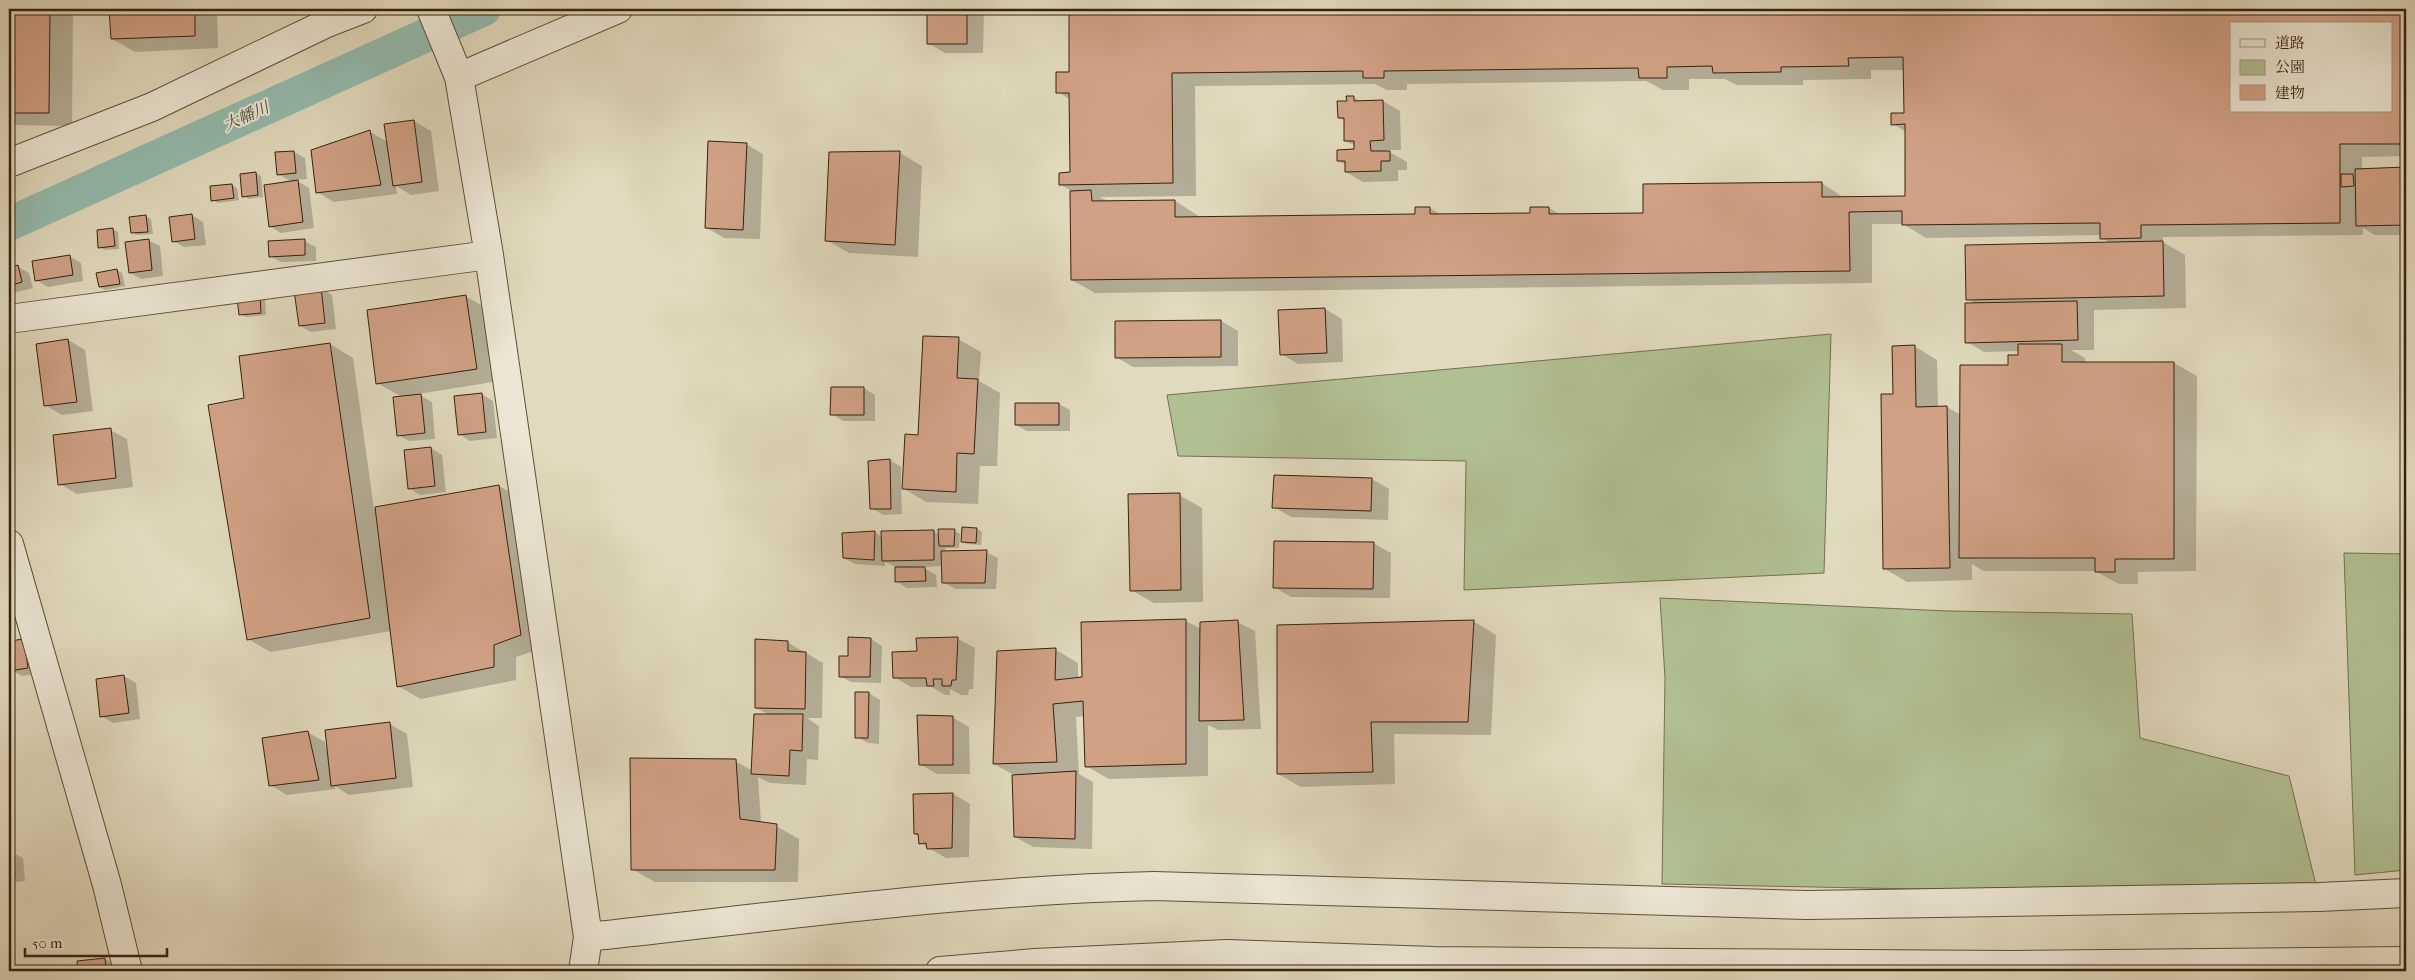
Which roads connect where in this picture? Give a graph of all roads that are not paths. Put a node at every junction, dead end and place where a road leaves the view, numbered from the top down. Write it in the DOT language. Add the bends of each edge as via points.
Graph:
graph roads {
  1 [pos="363,9"];
  2 [pos="431,9"];
  3 [pos="618,9"];
  4 [pos="326,16"];
  5 [pos="460,77"];
  6 [pos="9,163"];
  7 [pos="489,255"];
  8 [pos="9,319"];
  9 [pos="9,544"];
  10 [pos="2406,893"];
  11 [pos="588,937"];
  12 [pos="2406,961"];
  13 [pos="128,971"];
  14 [pos="583,971"];
  15 [pos="940,971"];
  1 -- 4 [label="street"];
  2 -- 5 [label="street"];
  3 -- 5 [label="street"];
  4 -- 6 [label="street" via="152,107"];
  5 -- 7 [label="street"];
  7 -- 8 [label="street"];
  7 -- 11 [label="street"];
  9 -- 13 [label="street" via="104,875"];
  10 -- 11 [label="street" via="1807,905 1253,888 1100,887 1010,892"];
  11 -- 14 [label="street"];
  12 -- 15 [label="street" via="1714,963 1434,961 1227,954 1035,962"];
}
